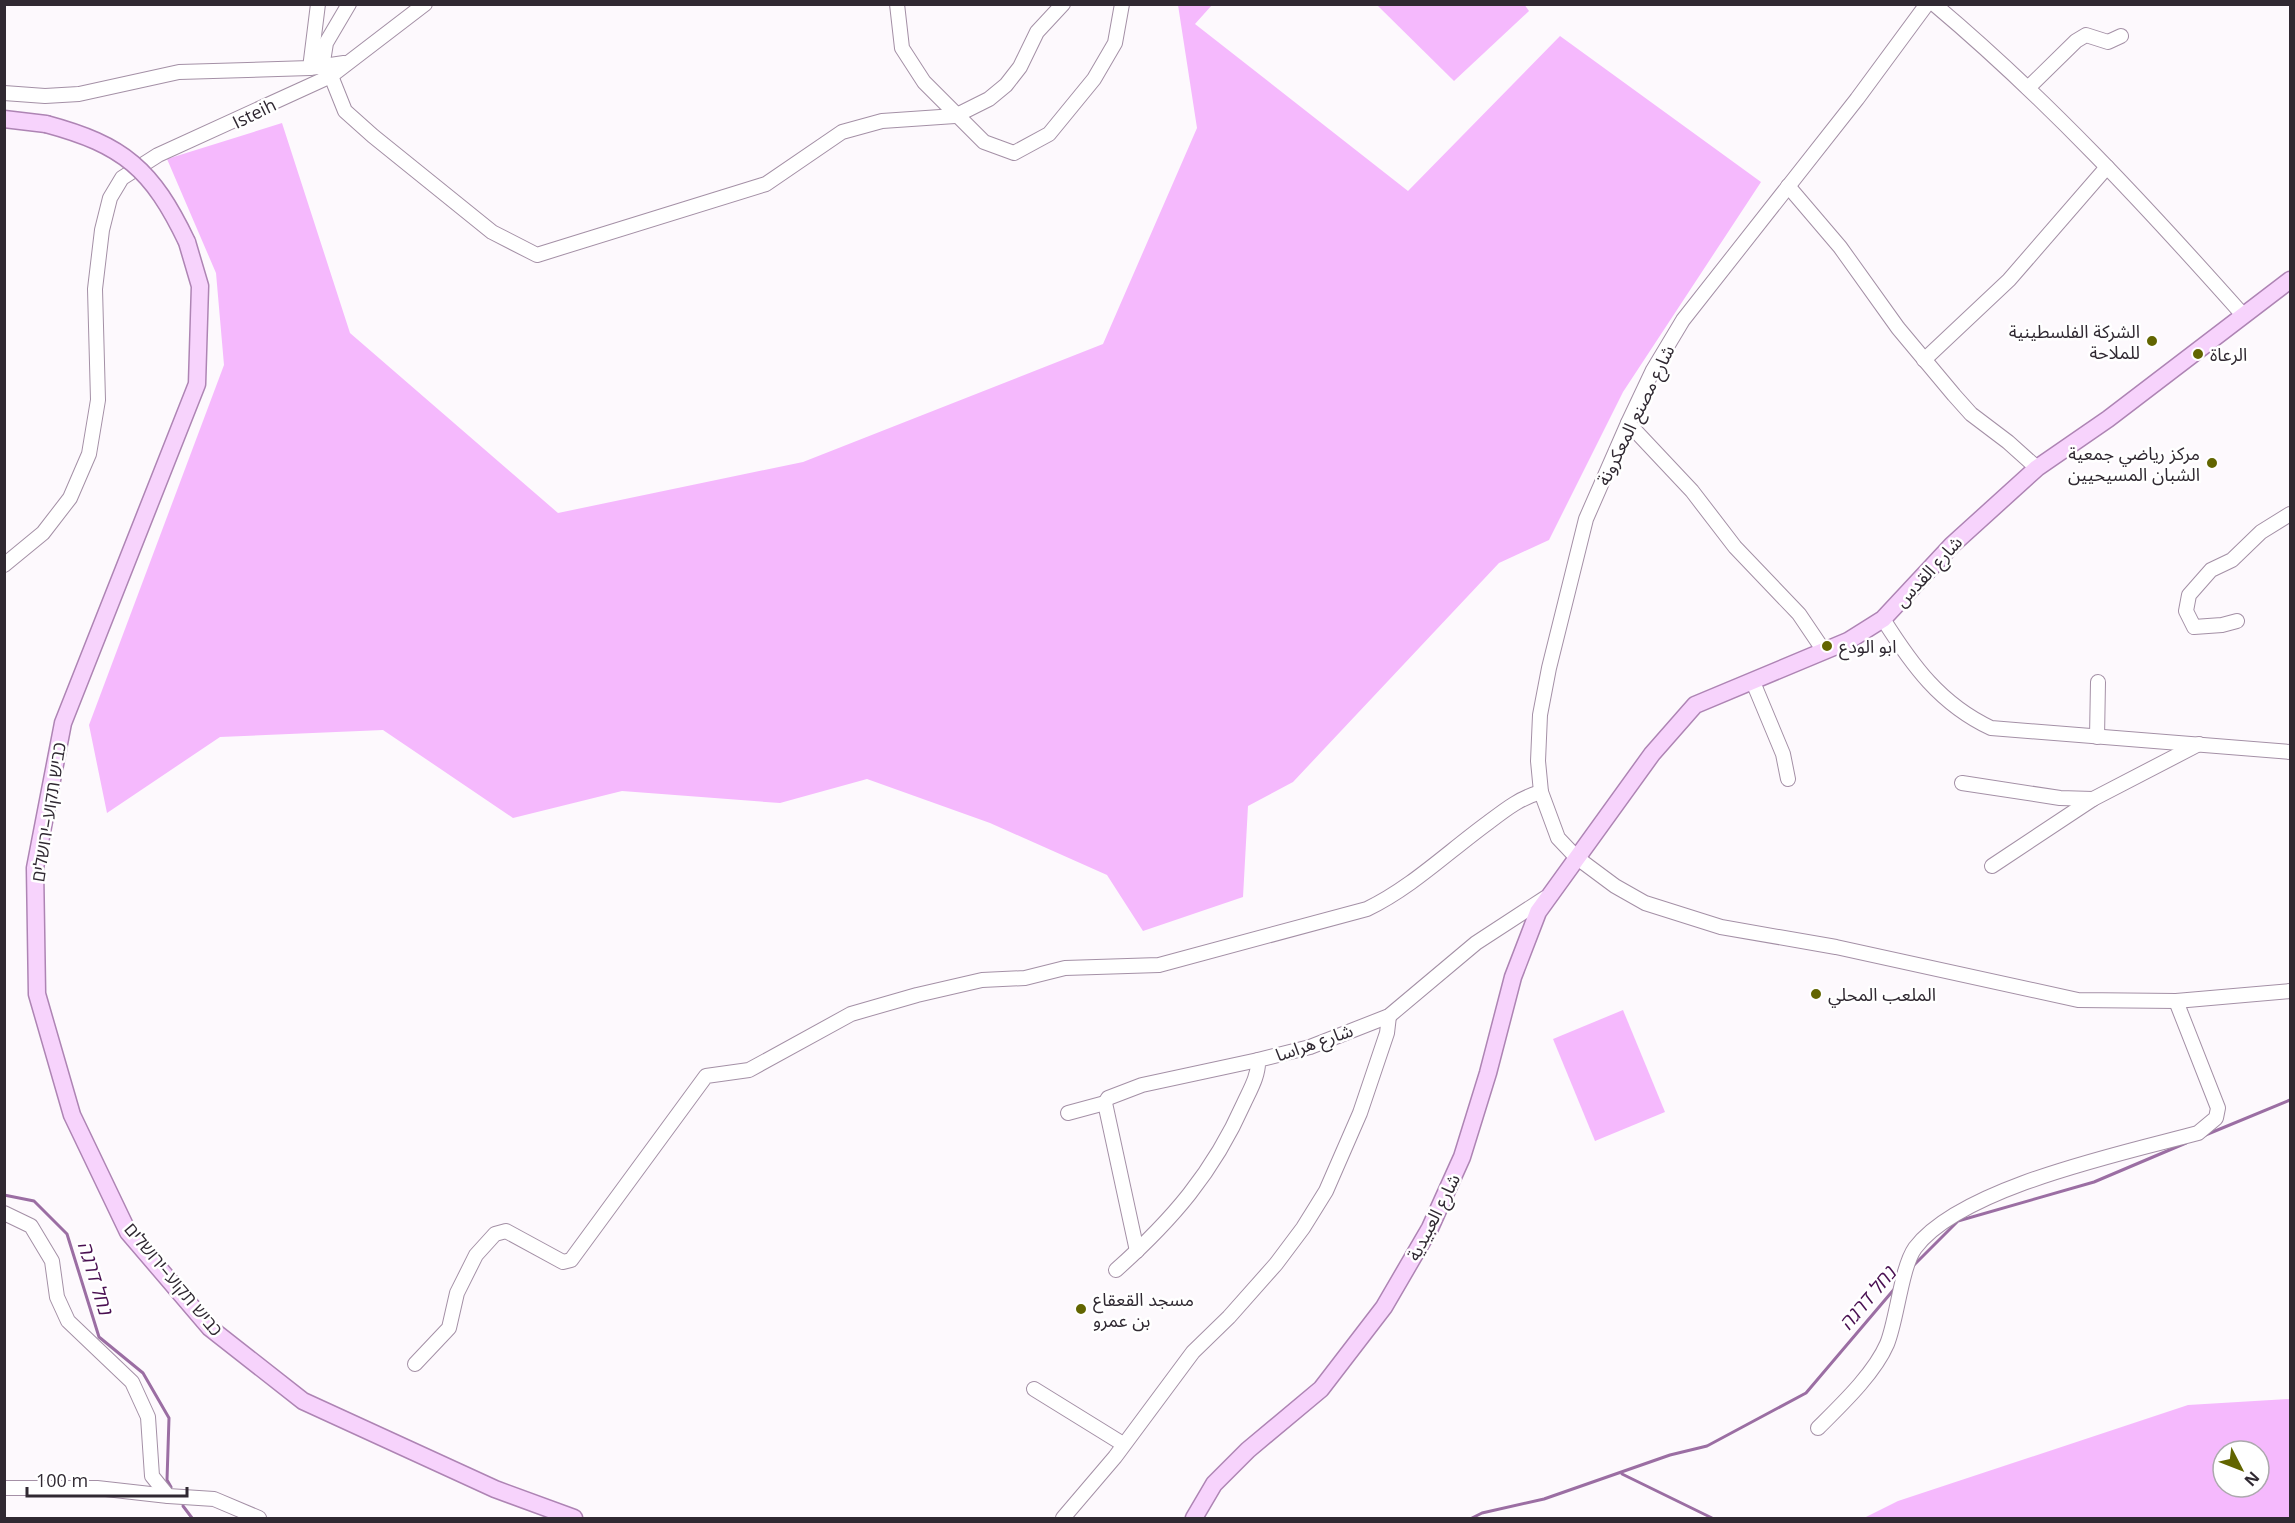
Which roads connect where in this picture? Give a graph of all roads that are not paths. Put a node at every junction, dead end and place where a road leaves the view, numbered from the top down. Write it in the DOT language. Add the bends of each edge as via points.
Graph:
graph roads {
  1 [pos="318,4"];
  2 [pos="349,4"];
  3 [pos="425,4"];
  4 [pos="897,4"];
  5 [pos="1063,4"];
  6 [pos="1122,4"];
  7 [pos="1927,4"];
  8 [pos="1934,4"];
  9 [pos="2121,36"];
  10 [pos="321,71"];
  11 [pos="2028,88"];
  12 [pos="4,93"];
  13 [pos="955,116"];
  14 [pos="4,119"];
  15 [pos="2107,167"];
  16 [pos="1788,186"];
  17 [pos="2290,280"];
  18 [pos="2243,315"];
  19 [pos="1924,360"];
  20 [pos="1628,423"];
  21 [pos="2037,468"];
  22 [pos="2290,514"];
  23 [pos="4,565"];
  24 [pos="1883,619"];
  25 [pos="2237,621"];
  26 [pos="1824,651"];
  27 [pos="1753,682"];
  28 [pos="2098,682"];
  29 [pos="2097,737"];
  30 [pos="2201,743"];
  31 [pos="2290,752"];
  32 [pos="1788,779"];
  33 [pos="1962,783"];
  34 [pos="1541,792"];
  35 [pos="2093,800"];
  36 [pos="1576,857"];
  37 [pos="1992,866"];
  38 [pos="1550,895"];
  39 [pos="2290,991"];
  40 [pos="2176,1001"];
  41 [pos="1389,1016"];
  42 [pos="1258,1060"];
  43 [pos="1105,1102"];
  44 [pos="1068,1113"];
  45 [pos="4,1213"];
  46 [pos="1137,1251"];
  47 [pos="1116,1270"];
  48 [pos="416,1364"];
  49 [pos="1034,1389"];
  50 [pos="1818,1428"];
  51 [pos="1123,1444"];
  52 [pos="4,1488"];
  53 [pos="168,1496"];
  54 [pos="259,1518"];
  55 [pos="574,1518"];
  56 [pos="1063,1518"];
  57 [pos="1194,1518"];
  1 -- 10 [label="street"];
  2 -- 10 [label="street" via="326,43"];
  3 -- 10 [label="street" via="349,62"];
  4 -- 13 [label="street" via="902,48 924,82"];
  5 -- 13 [label="street" via="1037,32 1020,67 1006,84 989,99"];
  6 -- 13 [label="street" via="1115,43 1094,79 1048,134 1014,153 984,142"];
  7 -- 16 [label="street, شارع مصنع المعكرونة"];
  8 -- 11 [label="street"];
  9 -- 11 [label="street" via="2108,42 2086,35"];
  10 -- 12 [label="street" via="179,72 79,94"];
  10 -- 13 [label="street" via="345,111 373,135 492,232 537,255 766,184 842,132 882,121"];
  10 -- 23 [label="street, Isteih" via="158,155 122,178 110,198 102,230 95,289 98,400 89,454 70,498 43,533"];
  11 -- 15 [label="street"];
  14 -- 55 [label="main road, כביש תקוע–ירושלים, bridge" via="88,135 129,159 165,199 187,242 200,286 197,384 63,723 35,868 37,994 72,1115 128,1232 210,1328 303,1401 495,1489"];
  15 -- 18 [label="street"];
  15 -- 19 [label="street" via="2009,280"];
  16 -- 19 [label="street" via="1840,247"];
  16 -- 20 [label="street, شارع مصنع المعكرونة" via="1683,320"];
  17 -- 18 [label="main road, شارع القدس"];
  18 -- 21 [label="main road, شارع القدس"];
  19 -- 21 [label="street" via="1971,414"];
  20 -- 26 [label="street" via="1799,614"];
  20 -- 34 [label="street, شارع مصنع المعكرونة" via="1586,519 1549,668 1540,715"];
  21 -- 24 [label="main road, شارع القدس" via="1980,518"];
  22 -- 25 [label="street" via="2261,532 2232,560 2211,570 2189,595 2186,611 2194,627"];
  24 -- 26 [label="main road, شارع القدس"];
  24 -- 29 [label="street" via="1905,654 1965,716 1991,728"];
  26 -- 27 [label="main road, شارع القدس"];
  27 -- 32 [label="street" via="1783,754"];
  27 -- 36 [label="main road, شارع القدس" via="1695,705 1652,754"];
  28 -- 29 [label="street"];
  29 -- 30 [label="street"];
  30 -- 31 [label="street"];
  30 -- 35 [label="street"];
  33 -- 35 [label="street"];
  34 -- 36 [label="street, شارع مصنع المعكرونة" via="1558,838"];
  34 -- 48 [label="street" via="1523,797 1392,897 1367,909 1159,965 1065,968 1025,978 982,980 917,995 851,1014 749,1070 706,1077 572,1260 563,1262 506,1231 486,1242 462,1280 449,1328"];
  35 -- 37 [label="street"];
  36 -- 38 [label="main road, شارع العبيدية"];
  36 -- 40 [label="street, شارع مصنع المعكرونة" via="1646,903 1720,927 1836,947 2078,1000"];
  38 -- 41 [label="street, شارع هراسا" via="1476,943"];
  38 -- 57 [label="main road, شارع العبيدية" via="1528,936 1513,977 1462,1157 1430,1228 1384,1307 1322,1389 1248,1450 1214,1485"];
  39 -- 40 [label="street, شارع مصنع المعكرونة"];
  40 -- 50 [label="street" via="2218,1108 2216,1118 2198,1133 1996,1192 1939,1223 1914,1250 1887,1343 1878,1361"];
  41 -- 42 [label="street, شارع هراسا" via="1311,1047"];
  41 -- 51 [label="street" via="1371,1082 1326,1191 1276,1264 1193,1352"];
  42 -- 43 [label="street" via="1142,1086 1113,1095"];
  42 -- 46 [label="street, شارع هراسا" via="1259,1068 1241,1110 1212,1165 1166,1224"];
  43 -- 44 [label="street"];
  43 -- 46 [label="street"];
  45 -- 53 [label="street" via="31,1226 52,1261 57,1297 68,1321 132,1382 148,1417 152,1476"];
  46 -- 47 [label="street, شارع هراسا"];
  49 -- 51 [label="street"];
  51 -- 56 [label="street"];
  52 -- 53 [label="street" via="97,1488"];
  53 -- 54 [label="street" via="214,1498"];
}
